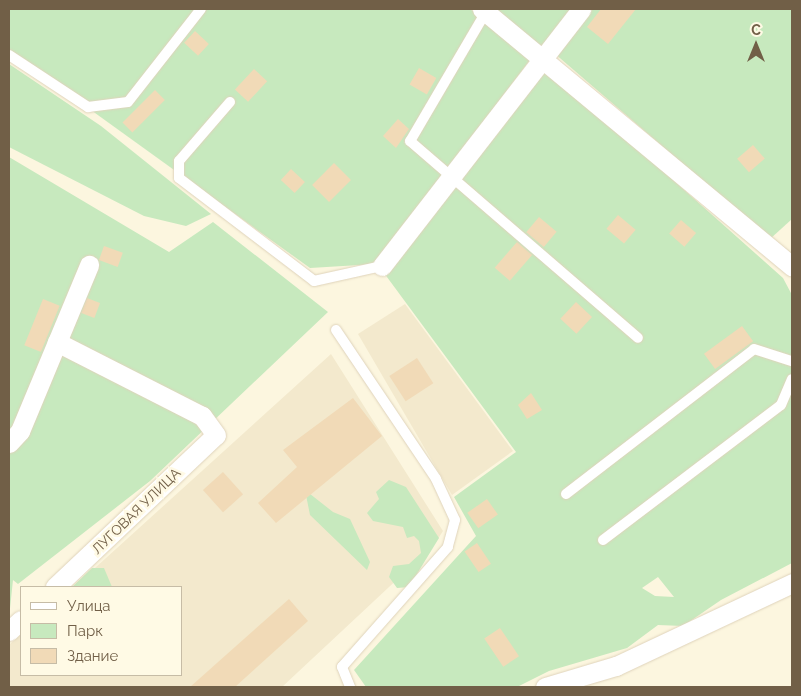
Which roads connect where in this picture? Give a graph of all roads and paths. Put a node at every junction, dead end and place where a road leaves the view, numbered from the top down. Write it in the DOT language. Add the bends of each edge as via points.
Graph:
graph roads {
  1 [pos="201,9"];
  2 [pos="581,9"];
  3 [pos="485,10"];
  4 [pos="9,55"];
  5 [pos="543,56"];
  6 [pos="230,102"];
  7 [pos="452,177"];
  8 [pos="89,265"];
  9 [pos="382,266"];
  10 [pos="792,266"];
  11 [pos="336,330"];
  12 [pos="638,338"];
  13 [pos="57,342"];
  14 [pos="792,361"];
  15 [pos="792,379"];
  16 [pos="9,443"];
  17 [pos="566,494"];
  18 [pos="603,540"];
  19 [pos="792,583"];
  20 [pos="56,586"];
  21 [pos="20,621"];
  22 [pos="9,631"];
  23 [pos="350,687"];
  24 [pos="545,687"];
  1 -- 4 [label="lane" via="128,102 88,107"];
  2 -- 5 [label="street"];
  3 -- 5 [label="street"];
  3 -- 7 [label="lane" via="410,141"];
  5 -- 7 [label="street"];
  5 -- 10 [label="street"];
  6 -- 9 [label="lane" via="178,162 179,178 314,281"];
  7 -- 9 [label="street"];
  7 -- 12 [label="lane"];
  8 -- 13 [label="street"];
  11 -- 23 [label="lane" via="436,479 455,520 448,547 342,668"];
  13 -- 16 [label="street" via="20,431"];
  13 -- 20 [label="street, ЛУГОВАЯ УЛИЦА" via="202,416 216,434"];
  14 -- 17 [label="lane" via="754,349"];
  15 -- 18 [label="lane" via="781,405"];
  19 -- 24 [label="street" via="616,666"];
  21 -- 22 [label="street"];
}
